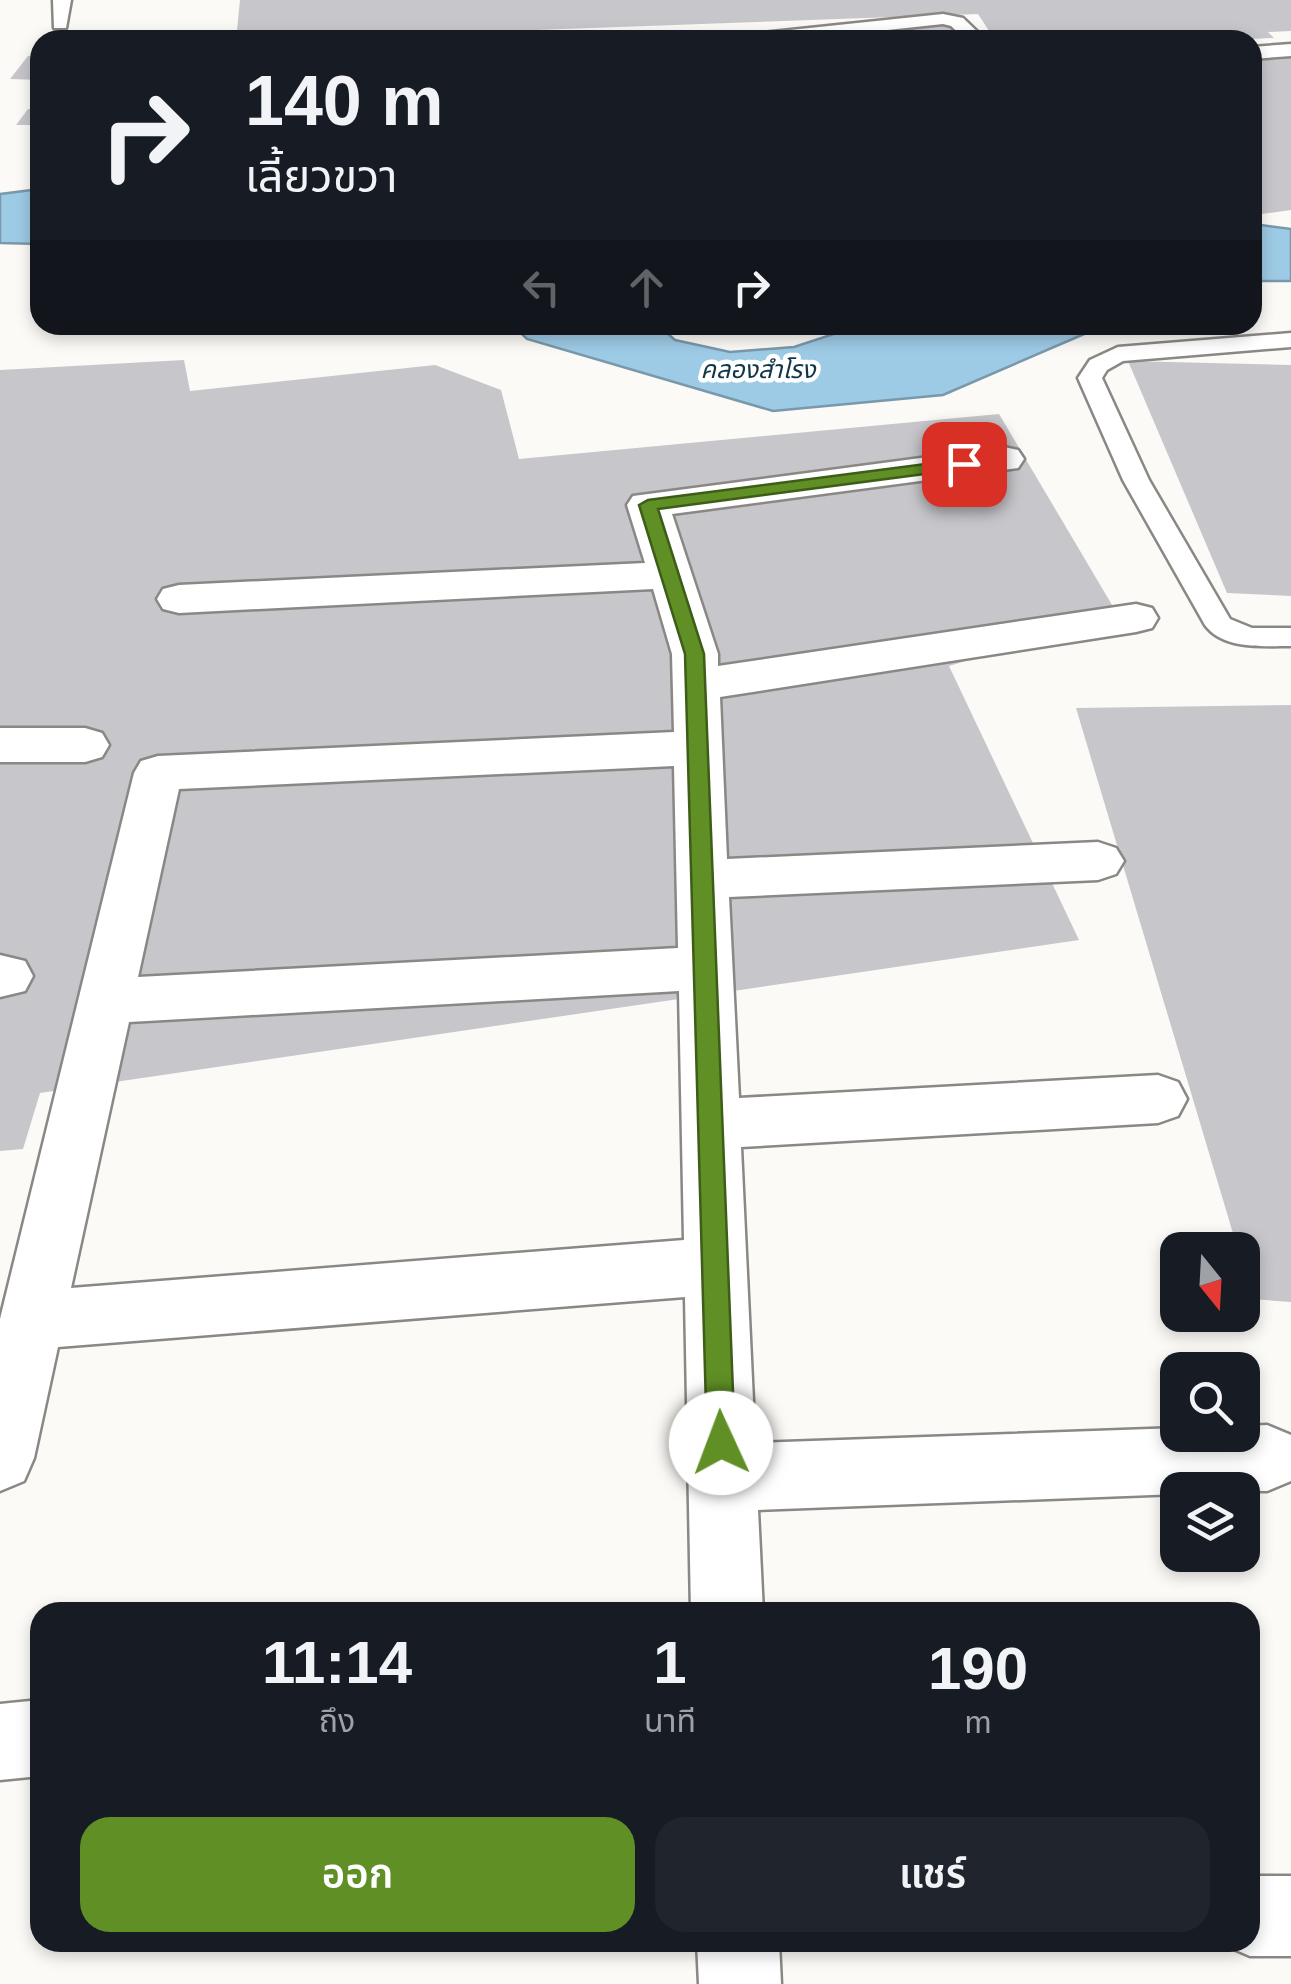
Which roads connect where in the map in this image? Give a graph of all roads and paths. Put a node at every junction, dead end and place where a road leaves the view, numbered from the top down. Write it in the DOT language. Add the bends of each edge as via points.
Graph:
graph roads {
  1 [pos="62,0"];
  2 [pos="60,24"];
  3 [pos="838,30"];
  4 [pos="966,30"];
  5 [pos="1291,50"];
  6 [pos="1262,52"];
  7 [pos="1291,340"];
  8 [pos="1004,459"];
  9 [pos="670,575"];
  10 [pos="180,599"];
  11 [pos="1136,618"];
  12 [pos="1291,637"];
  13 [pos="696,685"];
  14 [pos="0,745"];
  15 [pos="85,745"];
  16 [pos="698,748"];
  17 [pos="1098,861"];
  18 [pos="702,879"];
  19 [pos="706,968"];
  20 [pos="105,1001"];
  21 [pos="1158,1099"];
  22 [pos="710,1124"];
  23 [pos="716,1266"];
  24 [pos="32,1320"];
  25 [pos="0,1458"];
  26 [pos="1267,1458"];
  27 [pos="722,1478"];
  28 [pos="727,1602"];
  29 [pos="30,1739"];
  30 [pos="0,1742"];
  31 [pos="1260,1916"];
  32 [pos="1291,1916"];
  33 [pos="738,1952"];
  34 [pos="740,1984"];
  1 -- 2 [label="lane"];
  3 -- 4 [label="lane" via="943,19"];
  5 -- 6 [label="lane"];
  7 -- 12 [label="lane" via="1118,354 1090,378 1136,480 1219,625 1248,638"];
  8 -- 9 [label="street" via="648,505"];
  9 -- 10 [label="street"];
  9 -- 13 [label="street" via="695,654"];
  11 -- 13 [label="street"];
  13 -- 16 [label="street"];
  14 -- 15 [label="street"];
  16 -- 18 [label="street"];
  16 -- 20 [label="street" via="158,773"];
  17 -- 18 [label="street"];
  18 -- 19 [label="street"];
  19 -- 20 [label="street"];
  19 -- 22 [label="street"];
  20 -- 24 [label="street"];
  21 -- 22 [label="street"];
  22 -- 23 [label="street"];
  23 -- 24 [label="street"];
  23 -- 27 [label="street"];
  24 -- 25 [label="street"];
  26 -- 27 [label="street"];
  27 -- 28 [label="street"];
  29 -- 30 [label="street"];
  31 -- 32 [label="street"];
  33 -- 34 [label="street"];
}
